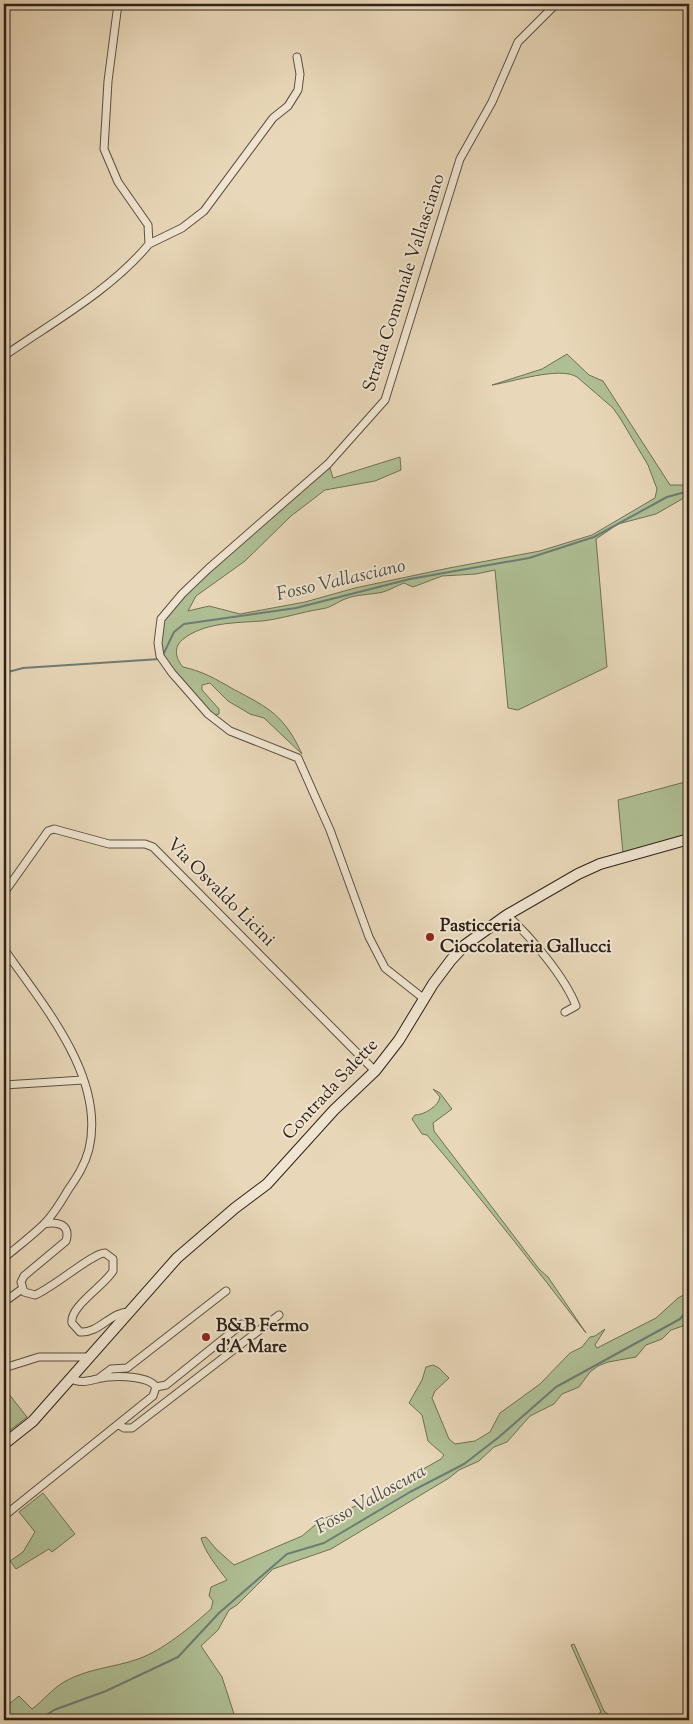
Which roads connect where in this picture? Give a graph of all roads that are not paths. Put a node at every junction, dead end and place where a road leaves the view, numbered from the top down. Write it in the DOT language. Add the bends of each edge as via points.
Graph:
graph roads {
  1 [pos="118,4"];
  2 [pos="556,4"];
  3 [pos="297,57"];
  4 [pos="149,244"];
  5 [pos="4,356"];
  6 [pos="689,839"];
  7 [pos="4,893"];
  8 [pos="507,915"];
  9 [pos="4,949"];
  10 [pos="423,998"];
  11 [pos="565,1012"];
  12 [pos="375,1071"];
  13 [pos="82,1080"];
  14 [pos="4,1085"];
  15 [pos="44,1224"];
  16 [pos="4,1258"];
  17 [pos="22,1289"];
  18 [pos="226,1291"];
  19 [pos="4,1302"];
  20 [pos="132,1312"];
  21 [pos="279,1315"];
  22 [pos="242,1324"];
  23 [pos="88,1357"];
  24 [pos="4,1368"];
  25 [pos="70,1378"];
  26 [pos="99,1378"];
  27 [pos="156,1387"];
  28 [pos="118,1424"];
  29 [pos="4,1444"];
  30 [pos="4,1516"];
  1 -- 4 [label="street" via="108,81 104,149 118,182 148,225"];
  2 -- 10 [label="street, Strada Comunale Vallasciano" via="518,42 492,102 460,159 385,400 324,468 182,594 161,619 158,643 161,658 218,724 298,758 330,830 369,937 385,968"];
  3 -- 4 [label="street" via="298,90 288,106 272,118 204,211 182,228"];
  4 -- 5 [label="street" via="105,286"];
  6 -- 8 [label="main road, Contrada Salette" via="600,864"];
  7 -- 12 [label="street, Via Osvaldo Licini" via="48,831 54,829 109,844 153,846"];
  8 -- 10 [label="main road, Contrada Salette" via="465,945"];
  8 -- 11 [label="street" via="524,930 570,990 576,1006"];
  9 -- 13 [label="street" via="56,1024 72,1051"];
  10 -- 12 [label="main road, Contrada Salette" via="399,1040"];
  12 -- 20 [label="main road, Contrada Salette" via="334,1110 267,1184 177,1258"];
  13 -- 14 [label="street"];
  13 -- 15 [label="street" via="91,1113 88,1150 83,1166"];
  15 -- 16 [label="street"];
  15 -- 17 [label="street" via="56,1222 63,1225 67,1232 66,1241 24,1276"];
  17 -- 19 [label="street"];
  17 -- 20 [label="street" via="29,1295 38,1295 96,1254 105,1253 113,1260 113,1271 102,1286 75,1310 72,1324 80,1332 89,1331 123,1312"];
  18 -- 26 [label="street" via="127,1368 111,1369"];
  20 -- 23 [label="main road, Contrada Salette"];
  21 -- 28 [label="street" via="132,1428"];
  22 -- 27 [label="street" via="166,1385"];
  23 -- 24 [label="street" via="40,1357"];
  23 -- 25 [label="main road, Contrada Salette"];
  25 -- 26 [label="street" via="79,1382"];
  25 -- 29 [label="main road, Contrada Salette" via="33,1421"];
  26 -- 27 [label="street" via="140,1379 154,1383"];
  27 -- 28 [label="street" via="154,1395"];
  28 -- 30 [label="street"];
}
